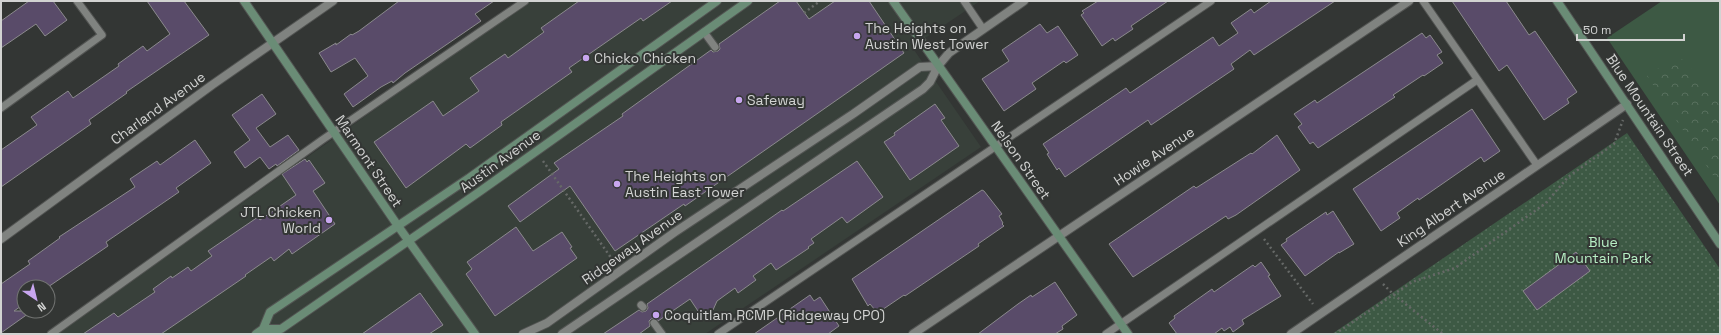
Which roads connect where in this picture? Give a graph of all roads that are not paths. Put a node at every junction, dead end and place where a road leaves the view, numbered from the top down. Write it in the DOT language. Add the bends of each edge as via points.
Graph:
graph roads {
  1 [pos="77,1"];
  2 [pos="244,1"];
  3 [pos="333,1"];
  4 [pos="525,1"];
  5 [pos="717,1"];
  6 [pos="748,1"];
  7 [pos="893,1"];
  8 [pos="964,1"];
  9 [pos="1024,1"];
  10 [pos="1211,1"];
  11 [pos="1409,1"];
  12 [pos="1423,1"];
  13 [pos="1557,1"];
  14 [pos="983,29"];
  15 [pos="704,32"];
  16 [pos="272,43"];
  17 [pos="715,47"];
  18 [pos="938,66"];
  19 [pos="1478,80"];
  20 [pos="1627,104"];
  21 [pos="1,108"];
  22 [pos="334,132"];
  23 [pos="996,147"];
  24 [pos="1537,165"];
  25 [pos="398,226"];
  26 [pos="1059,236"];
  27 [pos="1,239"];
  28 [pos="408,241"];
  29 [pos="1720,244"];
  30 [pos="654,324"];
  31 [pos="1120,324"];
  32 [pos="259,332"];
  33 [pos="51,334"];
  34 [pos="475,334"];
  35 [pos="523,334"];
  36 [pos="562,334"];
  37 [pos="662,334"];
  38 [pos="718,334"];
  39 [pos="913,334"];
  40 [pos="1106,334"];
  41 [pos="1128,334"];
  42 [pos="1291,334"];
  1 -- 21 [label="lane" via="102,35"];
  2 -- 16 [label="main road, Marmont Street"];
  3 -- 16 [label="street, Charland Avenue"];
  4 -- 22 [label="lane"];
  5 -- 25 [label="main road, Austin Avenue"];
  6 -- 15 [label="main road, Austin Avenue"];
  7 -- 18 [label="main road, Nelson Street"];
  8 -- 14 [label="lane"];
  9 -- 14 [label="street"];
  10 -- 23 [label="lane"];
  11 -- 26 [label="street, Howie Avenue"];
  12 -- 19 [label="lane"];
  13 -- 20 [label="main road, Blue Mountain Street"];
  14 -- 18 [label="street" via="954,48"];
  15 -- 17 [label="lane"];
  15 -- 28 [label="main road, Austin Avenue"];
  16 -- 22 [label="main road, Marmont Street"];
  16 -- 27 [label="street, Charland Avenue"];
  18 -- 23 [label="main road, Nelson Street"];
  18 -- 35 [label="street, Ridgeway Avenue" via="920,67 547,323"];
  18 -- 36 [label="street" via="930,82 923,89"];
  19 -- 24 [label="lane"];
  19 -- 31 [label="lane"];
  20 -- 24 [label="street, King Albert Avenue"];
  20 -- 29 [label="main road, Blue Mountain Street"];
  22 -- 25 [label="main road, Marmont Street"];
  22 -- 33 [label="lane"];
  23 -- 26 [label="main road, Nelson Street"];
  23 -- 38 [label="lane"];
  24 -- 42 [label="street, King Albert Avenue"];
  25 -- 28 [label="main road, Marmont Street"];
  25 -- 32 [label="main road, Austin Avenue" via="270,312"];
  26 -- 31 [label="main road, Nelson Street"];
  26 -- 39 [label="street, Howie Avenue"];
  28 -- 32 [label="main road, Austin Avenue" via="281,329"];
  28 -- 34 [label="main road, Marmont Street"];
  30 -- 37 [label="lane"];
  31 -- 40 [label="lane"];
  31 -- 41 [label="main road, Nelson Street"];
}
